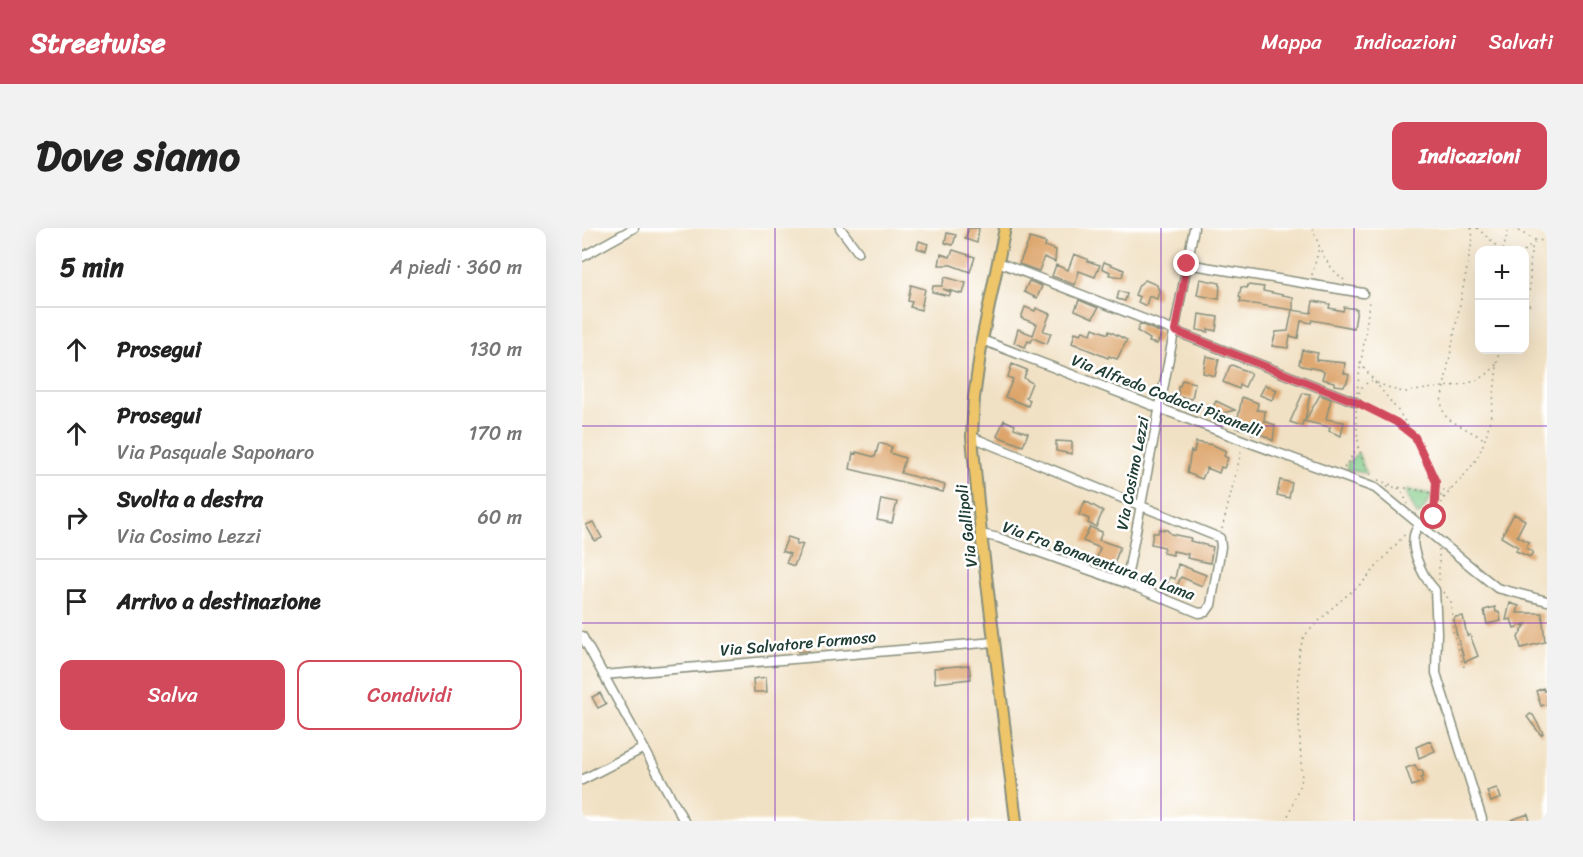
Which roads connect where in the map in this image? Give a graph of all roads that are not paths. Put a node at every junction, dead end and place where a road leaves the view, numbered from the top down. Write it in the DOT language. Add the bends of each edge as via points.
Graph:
graph roads {
  1 [pos="634,228"];
  2 [pos="840,228"];
  3 [pos="1005,228"];
  4 [pos="1194,228"];
  5 [pos="858,252"];
  6 [pos="582,257"];
  7 [pos="998,262"];
  8 [pos="1187,264"];
  9 [pos="1363,293"];
  10 [pos="1175,331"];
  11 [pos="982,340"];
  12 [pos="1356,402"];
  13 [pos="1160,410"];
  14 [pos="972,437"];
  15 [pos="1141,505"];
  16 [pos="1420,525"];
  17 [pos="981,534"];
  18 [pos="1126,583"];
  19 [pos="1547,601"];
  20 [pos="582,636"];
  21 [pos="995,642"];
  22 [pos="603,675"];
  23 [pos="644,748"];
  24 [pos="582,780"];
  25 [pos="1480,820"];
  26 [pos="684,821"];
  27 [pos="1016,821"];
  1 -- 6 [label="street"];
  2 -- 5 [label="street"];
  3 -- 7 [label="main road, Via Gallipoli"];
  4 -- 8 [label="street, Via Cosimo Lezzi"];
  7 -- 10 [label="street"];
  7 -- 11 [label="main road, Via Gallipoli"];
  8 -- 9 [label="street"];
  8 -- 10 [label="street, Via Cosimo Lezzi"];
  10 -- 12 [label="street"];
  10 -- 13 [label="street, Via Cosimo Lezzi"];
  11 -- 13 [label="street, Via Alfredo Codacci Pisanelli"];
  11 -- 14 [label="main road, Via Gallipoli"];
  13 -- 15 [label="street, Via Cosimo Lezzi"];
  13 -- 16 [label="street, Via Alfredo Codacci Pisanelli" via="1375,488"];
  14 -- 15 [label="street"];
  14 -- 17 [label="main road, Via Gallipoli"];
  15 -- 18 [label="street, Via Cosimo Lezzi"];
  15 -- 18 [label="street, Via Fra Bonaventura da Lama" via="1220,538 1211,605 1206,612 1199,613"];
  16 -- 19 [label="street, Via Alfredo Codacci Pisanelli" via="1497,588"];
  16 -- 25 [label="street" via="1415,531 1414,550 1427,583 1435,590 1436,674"];
  17 -- 18 [label="street, Via Fra Bonaventura da Lama"];
  17 -- 21 [label="main road, Via Gallipoli"];
  20 -- 22 [label="street"];
  21 -- 22 [label="street, Via Salvatore Formoso"];
  21 -- 27 [label="main road, Via Gallipoli"];
  22 -- 23 [label="street"];
  23 -- 24 [label="street"];
  23 -- 26 [label="street"];
}
